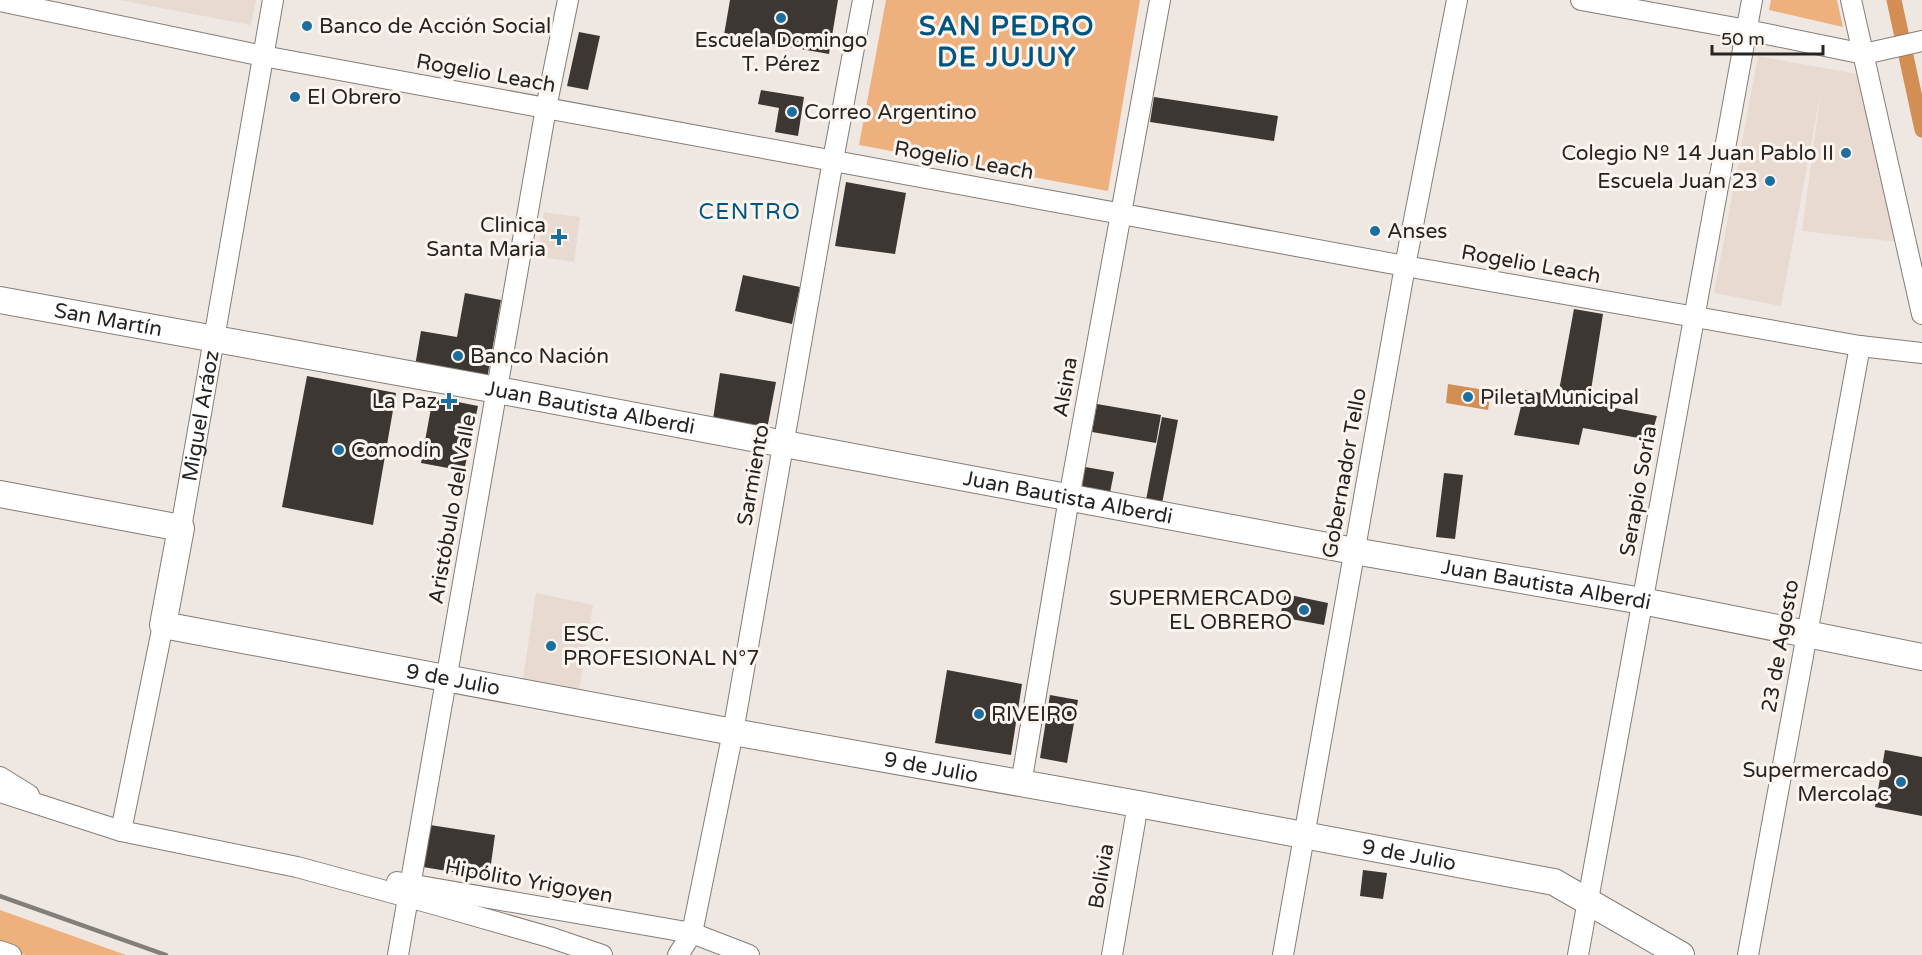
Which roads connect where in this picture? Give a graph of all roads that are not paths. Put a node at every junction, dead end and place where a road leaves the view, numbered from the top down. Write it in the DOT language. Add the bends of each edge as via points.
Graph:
graph roads {
  1 [pos="273,0"];
  2 [pos="568,0"];
  3 [pos="863,0"];
  4 [pos="1160,0"];
  5 [pos="1457,0"];
  6 [pos="1581,0"];
  7 [pos="1752,0"];
  8 [pos="1851,0"];
  9 [pos="0,1"];
  10 [pos="1747,30"];
  11 [pos="1922,41"];
  12 [pos="1864,54"];
  13 [pos="263,56"];
  14 [pos="546,108"];
  15 [pos="833,160"];
  16 [pos="1122,213"];
  17 [pos="1405,266"];
  18 [pos="0,300"];
  19 [pos="1922,314"];
  20 [pos="1695,317"];
  21 [pos="214,340"];
  22 [pos="1860,346"];
  23 [pos="1922,353"];
  24 [pos="497,390"];
  25 [pos="783,444"];
  26 [pos="0,494"];
  27 [pos="1070,498"];
  28 [pos="181,528"];
  29 [pos="1354,551"];
  30 [pos="1642,602"];
  31 [pos="163,625"];
  32 [pos="1807,634"];
  33 [pos="1922,657"];
  34 [pos="447,679"];
  35 [pos="733,732"];
  36 [pos="0,777"];
  37 [pos="1021,784"];
  38 [pos="0,792"];
  39 [pos="1138,804"];
  40 [pos="46,806"];
  41 [pos="121,831"];
  42 [pos="1304,836"];
  43 [pos="408,891"];
  44 [pos="1587,901"];
  45 [pos="692,933"];
  46 [pos="0,951"];
  47 [pos="11,955"];
  48 [pos="398,955"];
  49 [pos="602,955"];
  50 [pos="678,955"];
  51 [pos="749,955"];
  52 [pos="1112,955"];
  53 [pos="1283,955"];
  54 [pos="1578,955"];
  55 [pos="1680,955"];
  56 [pos="1748,955"];
  1 -- 13 [label="street, Miguel Aráoz"];
  2 -- 14 [label="street, Aristóbulo del Valle"];
  3 -- 15 [label="street, Sarmiento"];
  4 -- 16 [label="street, Alsina"];
  5 -- 17 [label="street, Gobernador Tello"];
  6 -- 10 [label="street"];
  7 -- 10 [label="street, Serapio Soria"];
  8 -- 12 [label="street"];
  9 -- 13 [label="street, Rogelio Leach"];
  10 -- 12 [label="street"];
  10 -- 20 [label="street, Serapio Soria"];
  11 -- 12 [label="street"];
  12 -- 19 [label="street"];
  13 -- 14 [label="street, Rogelio Leach"];
  13 -- 21 [label="street, Miguel Aráoz"];
  14 -- 15 [label="street, Rogelio Leach"];
  14 -- 24 [label="street, Aristóbulo del Valle"];
  15 -- 16 [label="street, Rogelio Leach"];
  15 -- 25 [label="street, Sarmiento"];
  16 -- 17 [label="street, Rogelio Leach"];
  16 -- 27 [label="street, Alsina"];
  17 -- 20 [label="street, Rogelio Leach"];
  17 -- 29 [label="street, Gobernador Tello"];
  18 -- 21 [label="main road, San Martín"];
  20 -- 22 [label="street, Rogelio Leach"];
  20 -- 30 [label="street, Serapio Soria"];
  21 -- 24 [label="main road, Juan Bautista Alberdi"];
  21 -- 28 [label="street, Miguel Aráoz"];
  22 -- 23 [label="street, Rogelio Leach"];
  22 -- 32 [label="street, 23 de Agosto"];
  24 -- 25 [label="main road, Juan Bautista Alberdi"];
  24 -- 34 [label="street, Aristóbulo del Valle"];
  25 -- 27 [label="main road, Juan Bautista Alberdi"];
  25 -- 35 [label="street, Sarmiento"];
  26 -- 28 [label="main road"];
  27 -- 29 [label="main road, Juan Bautista Alberdi"];
  27 -- 37 [label="street, Alsina"];
  28 -- 31 [label="main road, Miguel Aráoz"];
  29 -- 30 [label="main road, Juan Bautista Alberdi"];
  29 -- 42 [label="street, Gobernador Tello"];
  30 -- 32 [label="main road, Juan Bautista Alberdi"];
  30 -- 44 [label="street, Serapio Soria"];
  31 -- 34 [label="main road, 9 de Julio"];
  31 -- 41 [label="street, Miguel Aráoz"];
  32 -- 33 [label="main road, Juan Bautista Alberdi"];
  32 -- 56 [label="street, 23 de Agosto"];
  34 -- 35 [label="main road, 9 de Julio"];
  34 -- 43 [label="street, Aristóbulo del Valle"];
  35 -- 37 [label="main road, 9 de Julio"];
  35 -- 45 [label="street, Sarmiento"];
  36 -- 40 [label="street"];
  37 -- 39 [label="main road, 9 de Julio"];
  38 -- 40 [label="street"];
  39 -- 42 [label="main road, 9 de Julio"];
  39 -- 52 [label="street, Bolivia"];
  40 -- 41 [label="street, Hipólito Yrigoyen"];
  41 -- 43 [label="street, Hipólito Yrigoyen"];
  42 -- 44 [label="main road, 9 de Julio" via="1554,882"];
  42 -- 53 [label="street, Gobernador Tello"];
  43 -- 45 [label="street, Hipólito Yrigoyen"];
  43 -- 48 [label="street, Aristóbulo del Valle"];
  43 -- 49 [label="street, Hipólito Yrigoyen"];
  44 -- 54 [label="street, Serapio Soria"];
  44 -- 55 [label="main road, 9 de Julio"];
  45 -- 50 [label="street, Sarmiento"];
  45 -- 51 [label="street, Hipólito Yrigoyen"];
  46 -- 47 [label="street"];
}
